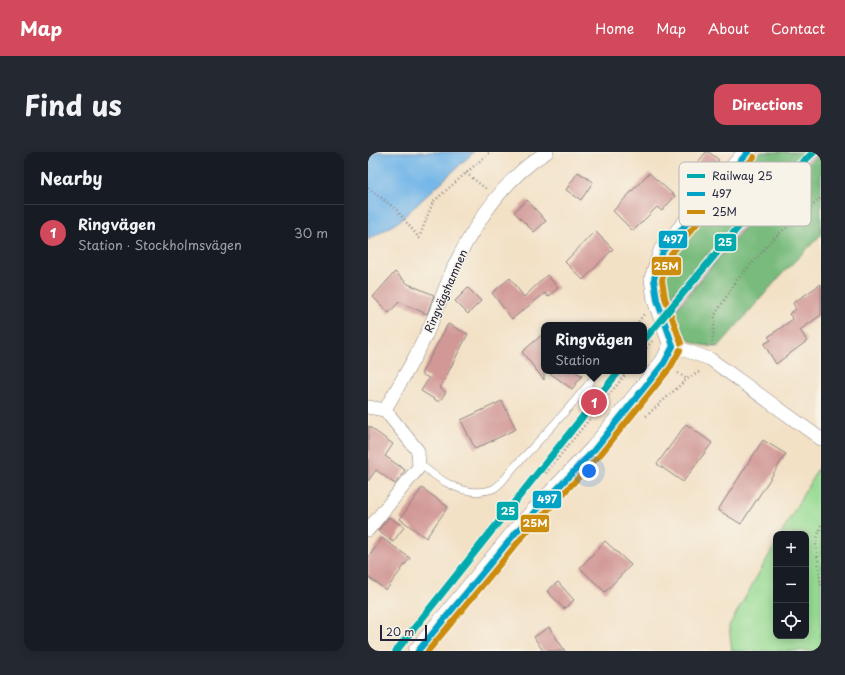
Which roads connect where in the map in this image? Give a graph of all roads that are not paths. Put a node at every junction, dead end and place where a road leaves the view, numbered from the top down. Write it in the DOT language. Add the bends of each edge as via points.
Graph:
graph roads {
  1 [pos="547,152"];
  2 [pos="748,152"];
  3 [pos="739,162"];
  4 [pos="684,226"];
  5 [pos="673,346"];
  6 [pos="591,380"];
  7 [pos="368,407"];
  8 [pos="385,410"];
  9 [pos="821,439"];
  10 [pos="419,463"];
  11 [pos="368,530"];
  12 [pos="418,651"];
  1 -- 8 [label="street, Ringvägshamnen" via="505,187 455,264 430,328"];
  2 -- 3 [label="main road"];
  4 -- 5 [label="main road" via="663,251 654,279 657,300"];
  5 -- 9 [label="street" via="710,359"];
  5 -- 12 [label="main road" via="664,363 594,450 518,530"];
  6 -- 10 [label="lane" via="565,413 494,488 477,492 456,488 437,478"];
  7 -- 8 [label="street"];
  8 -- 10 [label="street" via="418,451"];
  10 -- 11 [label="street" via="419,467"];
}
